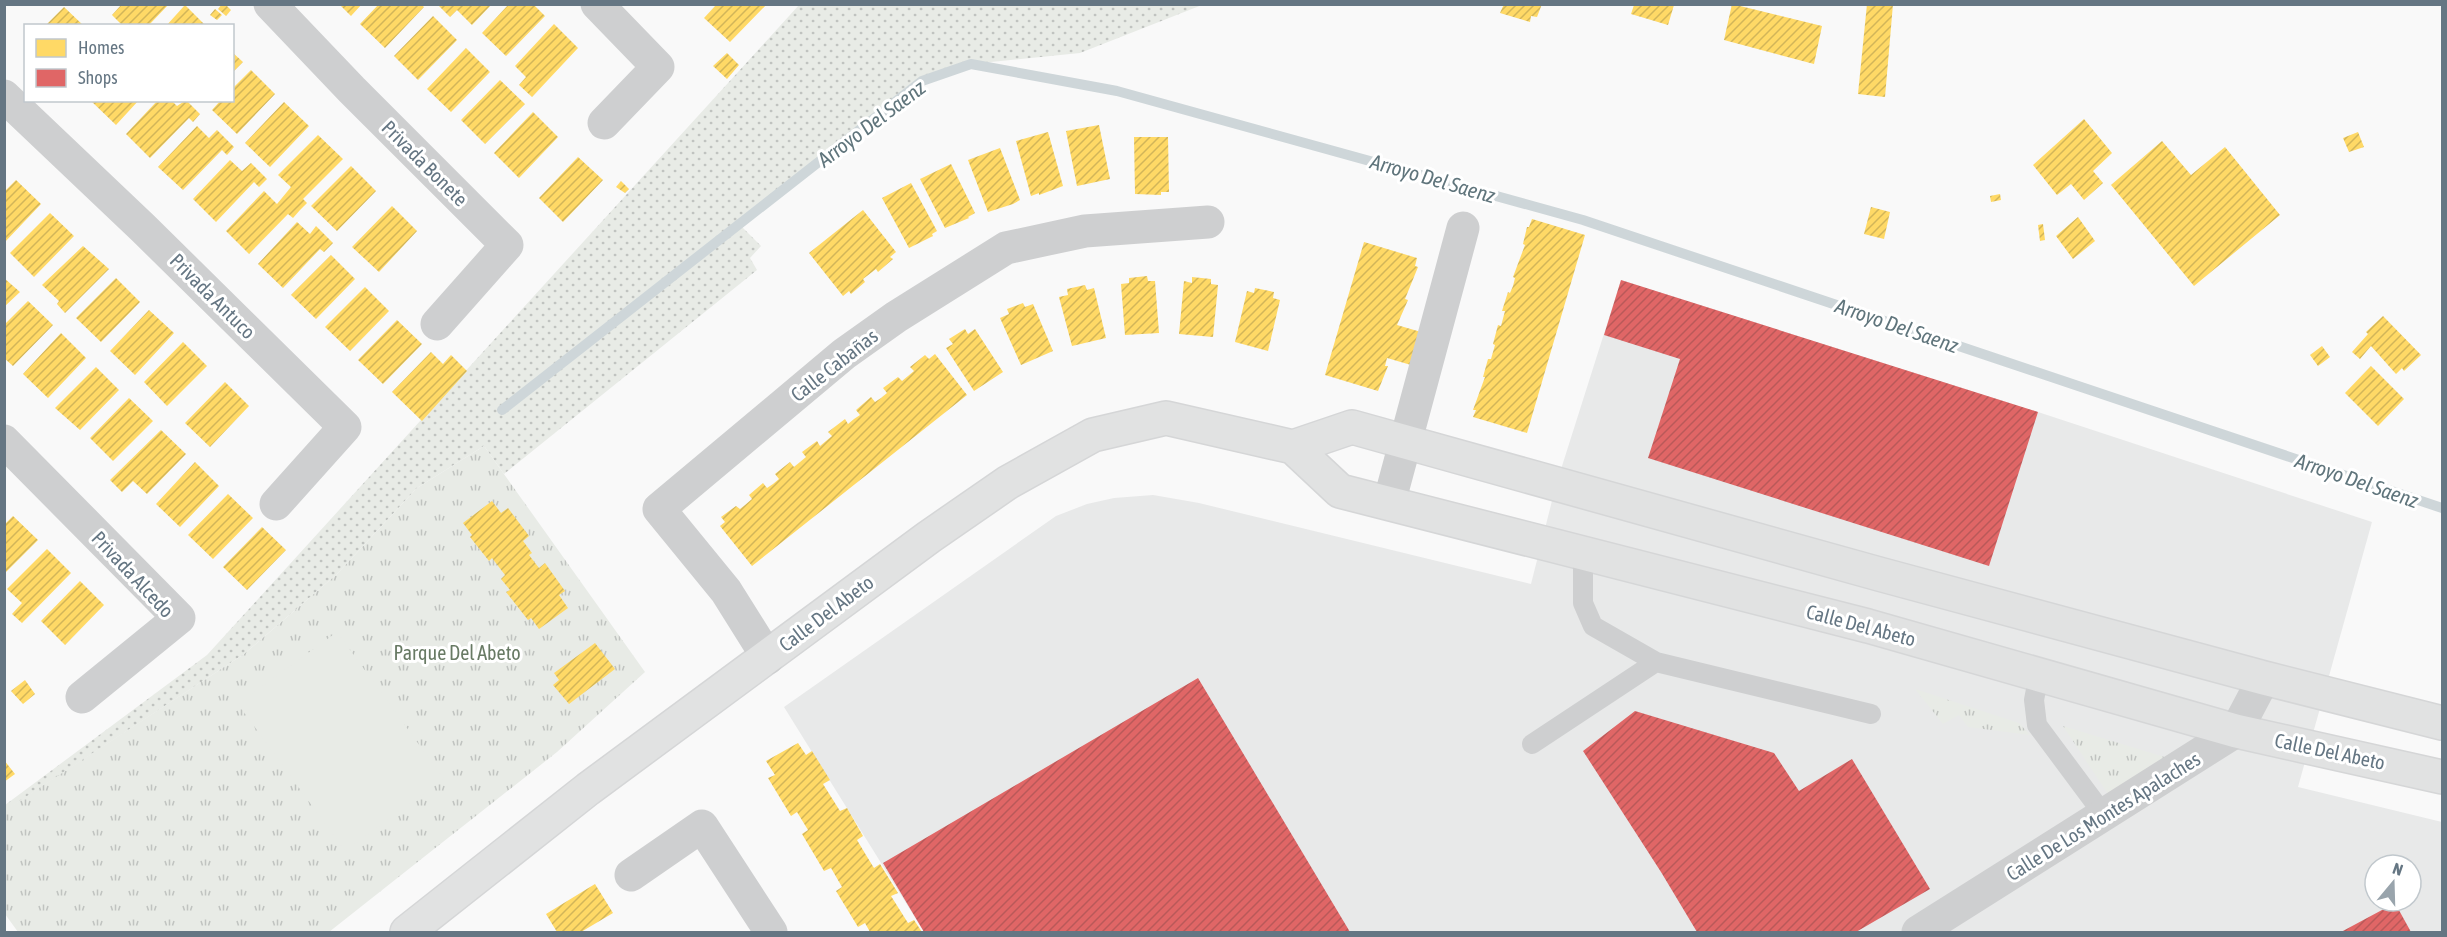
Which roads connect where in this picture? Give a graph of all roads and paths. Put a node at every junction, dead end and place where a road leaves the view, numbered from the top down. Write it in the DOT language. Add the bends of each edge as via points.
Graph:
graph roads {
  1 [pos="270,4"];
  2 [pos="597,4"];
  3 [pos="4,96"];
  4 [pos="604,123"];
  5 [pos="1208,222"];
  6 [pos="1463,228"];
  7 [pos="437,324"];
  8 [pos="4,441"];
  9 [pos="1405,442"];
  10 [pos="1293,447"];
  11 [pos="1389,503"];
  12 [pos="276,504"];
  13 [pos="1583,552"];
  14 [pos="768,658"];
  15 [pos="1656,662"];
  16 [pos="2039,674"];
  17 [pos="2264,678"];
  18 [pos="82,697"];
  19 [pos="1870,714"];
  20 [pos="2442,723"];
  21 [pos="2236,731"];
  22 [pos="1532,744"];
  23 [pos="2442,777"];
  24 [pos="2104,815"];
  25 [pos="631,875"];
  26 [pos="407,933"];
  27 [pos="771,933"];
  28 [pos="1918,933"];
  1 -- 7 [label="street, Privada Bonete" via="507,245"];
  2 -- 4 [label="street" via="658,67"];
  3 -- 12 [label="street, Privada Antuco" via="345,427"];
  5 -- 14 [label="street, Calle Cabañas" via="1085,231 1006,248 844,354 659,509 726,591"];
  6 -- 9 [label="street"];
  8 -- 18 [label="street, Privada Alcedo" via="179,618"];
  9 -- 10 [label="main road" via="1352,428"];
  9 -- 11 [label="street"];
  9 -- 17 [label="main road"];
  10 -- 11 [label="main road, Calle Del Abeto" via="1340,490"];
  10 -- 14 [label="main road, Calle Del Abeto" via="1166,418 1093,435 1007,483"];
  11 -- 13 [label="main road, Calle Del Abeto"];
  13 -- 15 [label="lane" via="1583,603 1593,626"];
  13 -- 16 [label="main road, Calle Del Abeto"];
  14 -- 26 [label="main road, Calle Del Abeto" via="588,789"];
  15 -- 19 [label="lane"];
  15 -- 22 [label="lane"];
  16 -- 21 [label="main road, Calle Del Abeto"];
  16 -- 24 [label="lane" via="2034,700 2037,725"];
  17 -- 20 [label="main road"];
  17 -- 21 [label="street, Calle De Los Montes Apalaches"];
  21 -- 23 [label="main road, Calle Del Abeto"];
  21 -- 24 [label="street, Calle De Los Montes Apalaches"];
  24 -- 28 [label="street, Calle De Los Montes Apalaches"];
  25 -- 27 [label="street" via="702,826"];
}
